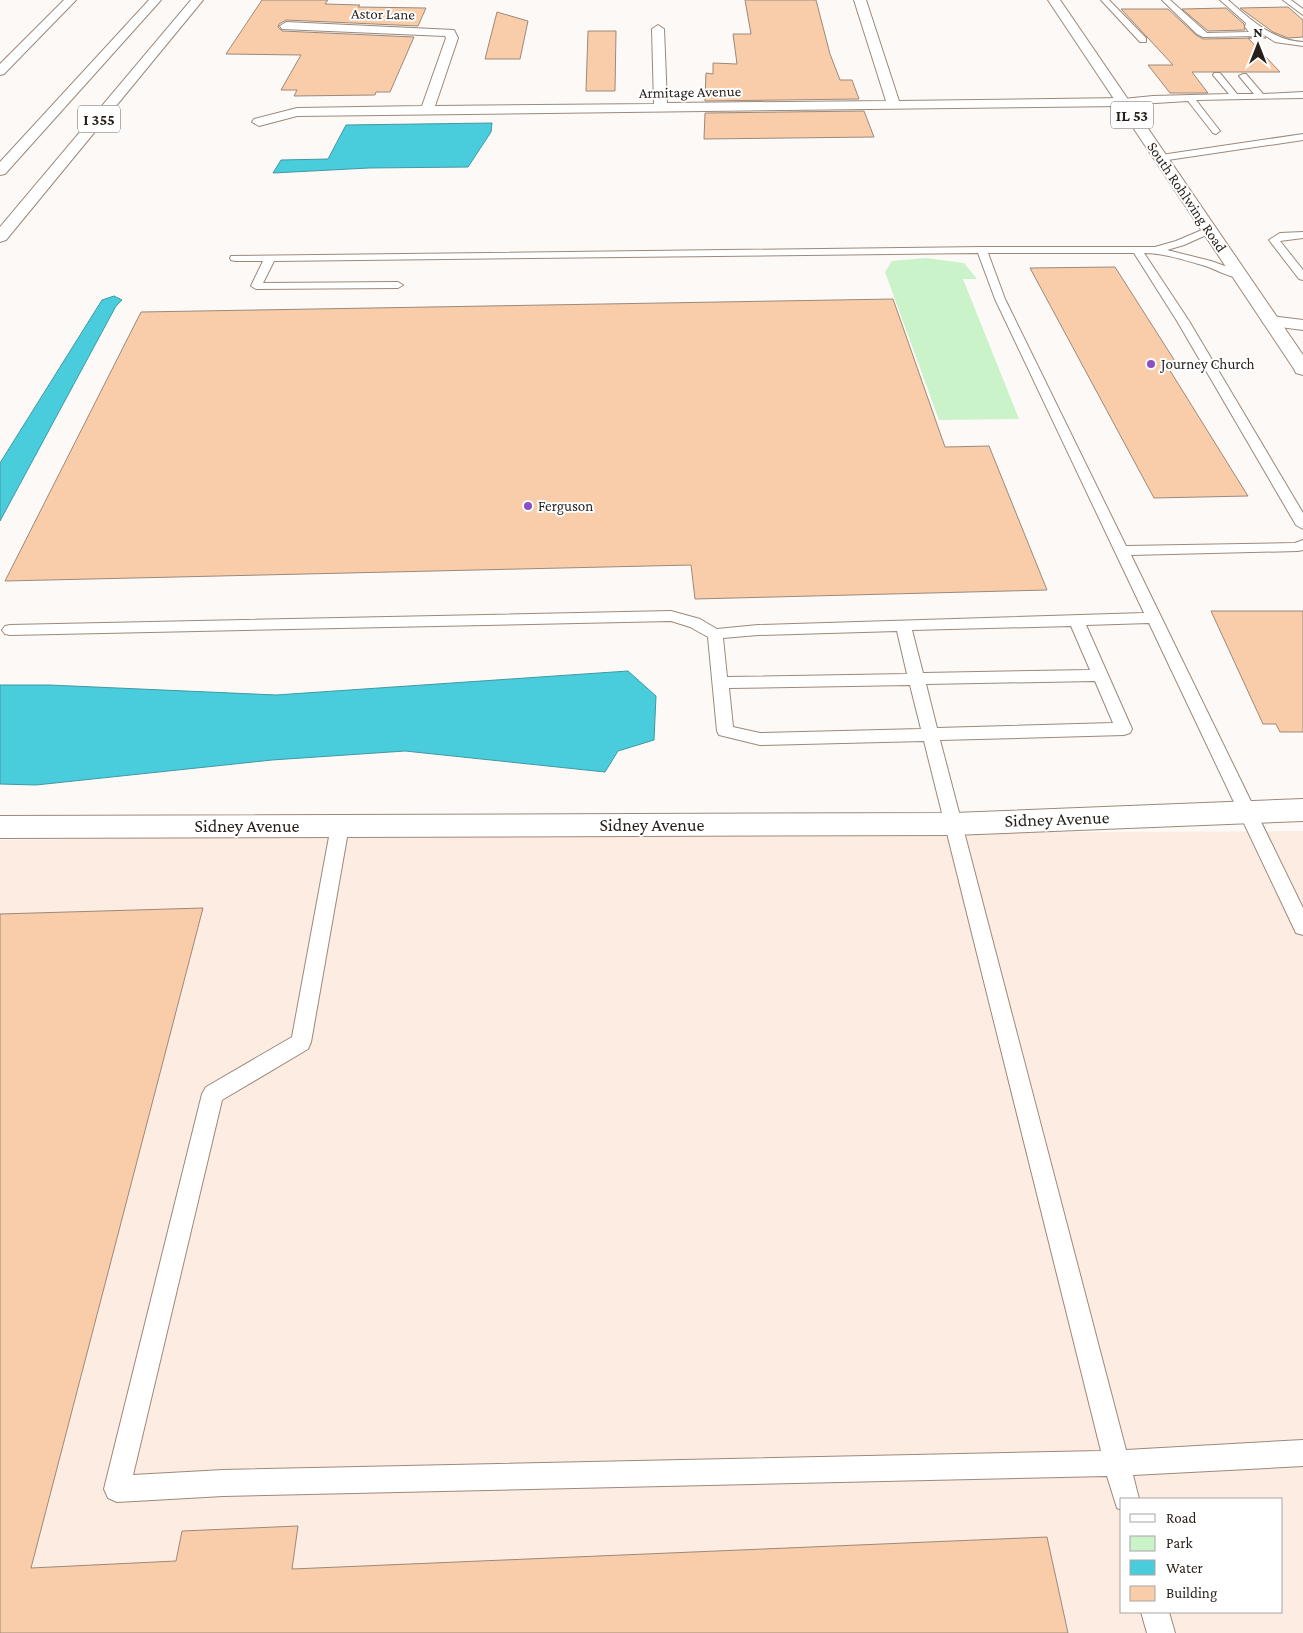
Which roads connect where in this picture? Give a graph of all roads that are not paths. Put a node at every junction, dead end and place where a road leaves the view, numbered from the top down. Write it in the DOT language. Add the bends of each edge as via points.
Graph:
graph roads {
  1 [pos="70,0"];
  2 [pos="156,0"];
  3 [pos="197,0"];
  4 [pos="860,0"];
  5 [pos="1054,0"];
  6 [pos="1105,0"];
  7 [pos="1166,0"];
  8 [pos="1224,0"];
  9 [pos="1287,0"];
  10 [pos="1303,13"];
  11 [pos="1250,23"];
  12 [pos="286,26"];
  13 [pos="658,29"];
  14 [pos="1143,40"];
  15 [pos="1303,44"];
  16 [pos="0,71"];
  17 [pos="1217,75"];
  18 [pos="1243,76"];
  19 [pos="1303,95"];
  20 [pos="1261,96"];
  21 [pos="1191,98"];
  22 [pos="1236,98"];
  23 [pos="1123,102"];
  24 [pos="894,105"];
  25 [pos="661,108"];
  26 [pos="427,110"];
  27 [pos="259,122"];
  28 [pos="1216,131"];
  29 [pos="1303,137"];
  30 [pos="1161,158"];
  31 [pos="0,171"];
  32 [pos="1209,230"];
  33 [pos="1303,235"];
  34 [pos="0,237"];
  35 [pos="982,250"];
  36 [pos="1137,250"];
  37 [pos="1154,250"];
  38 [pos="357,256"];
  39 [pos="235,258"];
  40 [pos="270,258"];
  41 [pos="1240,275"];
  42 [pos="1303,277"];
  43 [pos="346,286"];
  44 [pos="398,286"];
  45 [pos="1271,321"];
  46 [pos="1303,324"];
  47 [pos="1303,369"];
  48 [pos="1303,525"];
  49 [pos="1303,544"];
  50 [pos="1122,551"];
  51 [pos="1155,618"];
  52 [pos="1077,621"];
  53 [pos="903,626"];
  54 [pos="10,630"];
  55 [pos="715,634"];
  56 [pos="1100,675"];
  57 [pos="917,678"];
  58 [pos="720,683"];
  59 [pos="932,734"];
  60 [pos="1303,810"];
  61 [pos="1248,811"];
  62 [pos="953,824"];
  63 [pos="340,826"];
  64 [pos="0,827"];
  65 [pos="1302,924"];
  66 [pos="1303,1453"];
  67 [pos="1117,1463"];
  68 [pos="1126,1498"];
  69 [pos="1155,1613"];
  70 [pos="1161,1633"];
  1 -- 16 [label="main road"];
  2 -- 31 [label="main road, I 355"];
  3 -- 34 [label="main road, I 355"];
  4 -- 24 [label="main road"];
  5 -- 23 [label="main road, South Rohlwing Road / IL 53"];
  6 -- 14 [label="lane"];
  7 -- 11 [label="lane" via="1206,36 1256,34 1249,27"];
  8 -- 11 [label="lane"];
  9 -- 10 [label="lane"];
  11 -- 15 [label="lane" via="1279,42"];
  12 -- 26 [label="main road, Astor Lane" via="450,33 452,38"];
  13 -- 25 [label="main road"];
  17 -- 22 [label="lane"];
  18 -- 20 [label="lane"];
  19 -- 20 [label="lane"];
  20 -- 22 [label="lane"];
  21 -- 22 [label="lane"];
  21 -- 23 [label="lane"];
  21 -- 28 [label="lane"];
  23 -- 24 [label="main road, Armitage Avenue"];
  23 -- 30 [label="main road, South Rohlwing Road / IL 53"];
  24 -- 25 [label="main road, Armitage Avenue"];
  25 -- 26 [label="main road, Armitage Avenue"];
  26 -- 27 [label="main road, Armitage Avenue" via="297,112"];
  29 -- 30 [label="lane"];
  30 -- 32 [label="main road, South Rohlwing Road / IL 53"];
  32 -- 37 [label="lane"];
  32 -- 41 [label="main road, South Rohlwing Road / IL 53"];
  33 -- 42 [label="lane" via="1280,236 1274,240"];
  35 -- 36 [label="lane"];
  35 -- 38 [label="lane"];
  35 -- 50 [label="lane" via="1000,299"];
  36 -- 37 [label="lane"];
  36 -- 48 [label="lane" via="1183,321"];
  37 -- 41 [label="lane"];
  38 -- 40 [label="lane"];
  38 -- 43 [label="lane"];
  39 -- 40 [label="lane"];
  40 -- 43 [label="lane" via="256,286"];
  41 -- 45 [label="main road, South Rohlwing Road / IL 53"];
  43 -- 44 [label="lane"];
  45 -- 46 [label="main road"];
  45 -- 47 [label="main road, South Rohlwing Road / IL 53"];
  49 -- 50 [label="lane" via="1298,547"];
  50 -- 51 [label="lane"];
  51 -- 52 [label="lane"];
  51 -- 61 [label="lane"];
  52 -- 53 [label="lane"];
  52 -- 56 [label="lane"];
  53 -- 55 [label="lane"];
  53 -- 57 [label="lane"];
  54 -- 55 [label="lane" via="670,616 695,623"];
  55 -- 58 [label="lane"];
  56 -- 57 [label="lane"];
  56 -- 59 [label="lane" via="1124,729"];
  57 -- 58 [label="lane"];
  57 -- 59 [label="lane"];
  58 -- 59 [label="lane" via="725,732 760,739"];
  59 -- 62 [label="lane"];
  60 -- 61 [label="main road, Sidney Avenue"];
  61 -- 62 [label="main road, Sidney Avenue"];
  61 -- 65 [label="lane"];
  62 -- 63 [label="main road, Sidney Avenue"];
  62 -- 67 [label="lane"];
  63 -- 64 [label="main road, Sidney Avenue"];
  63 -- 67 [label="lane" via="301,1042 213,1094 117,1489 223,1483"];
  66 -- 67 [label="lane"];
  67 -- 68 [label="lane"];
  69 -- 70 [label="lane"];
}
